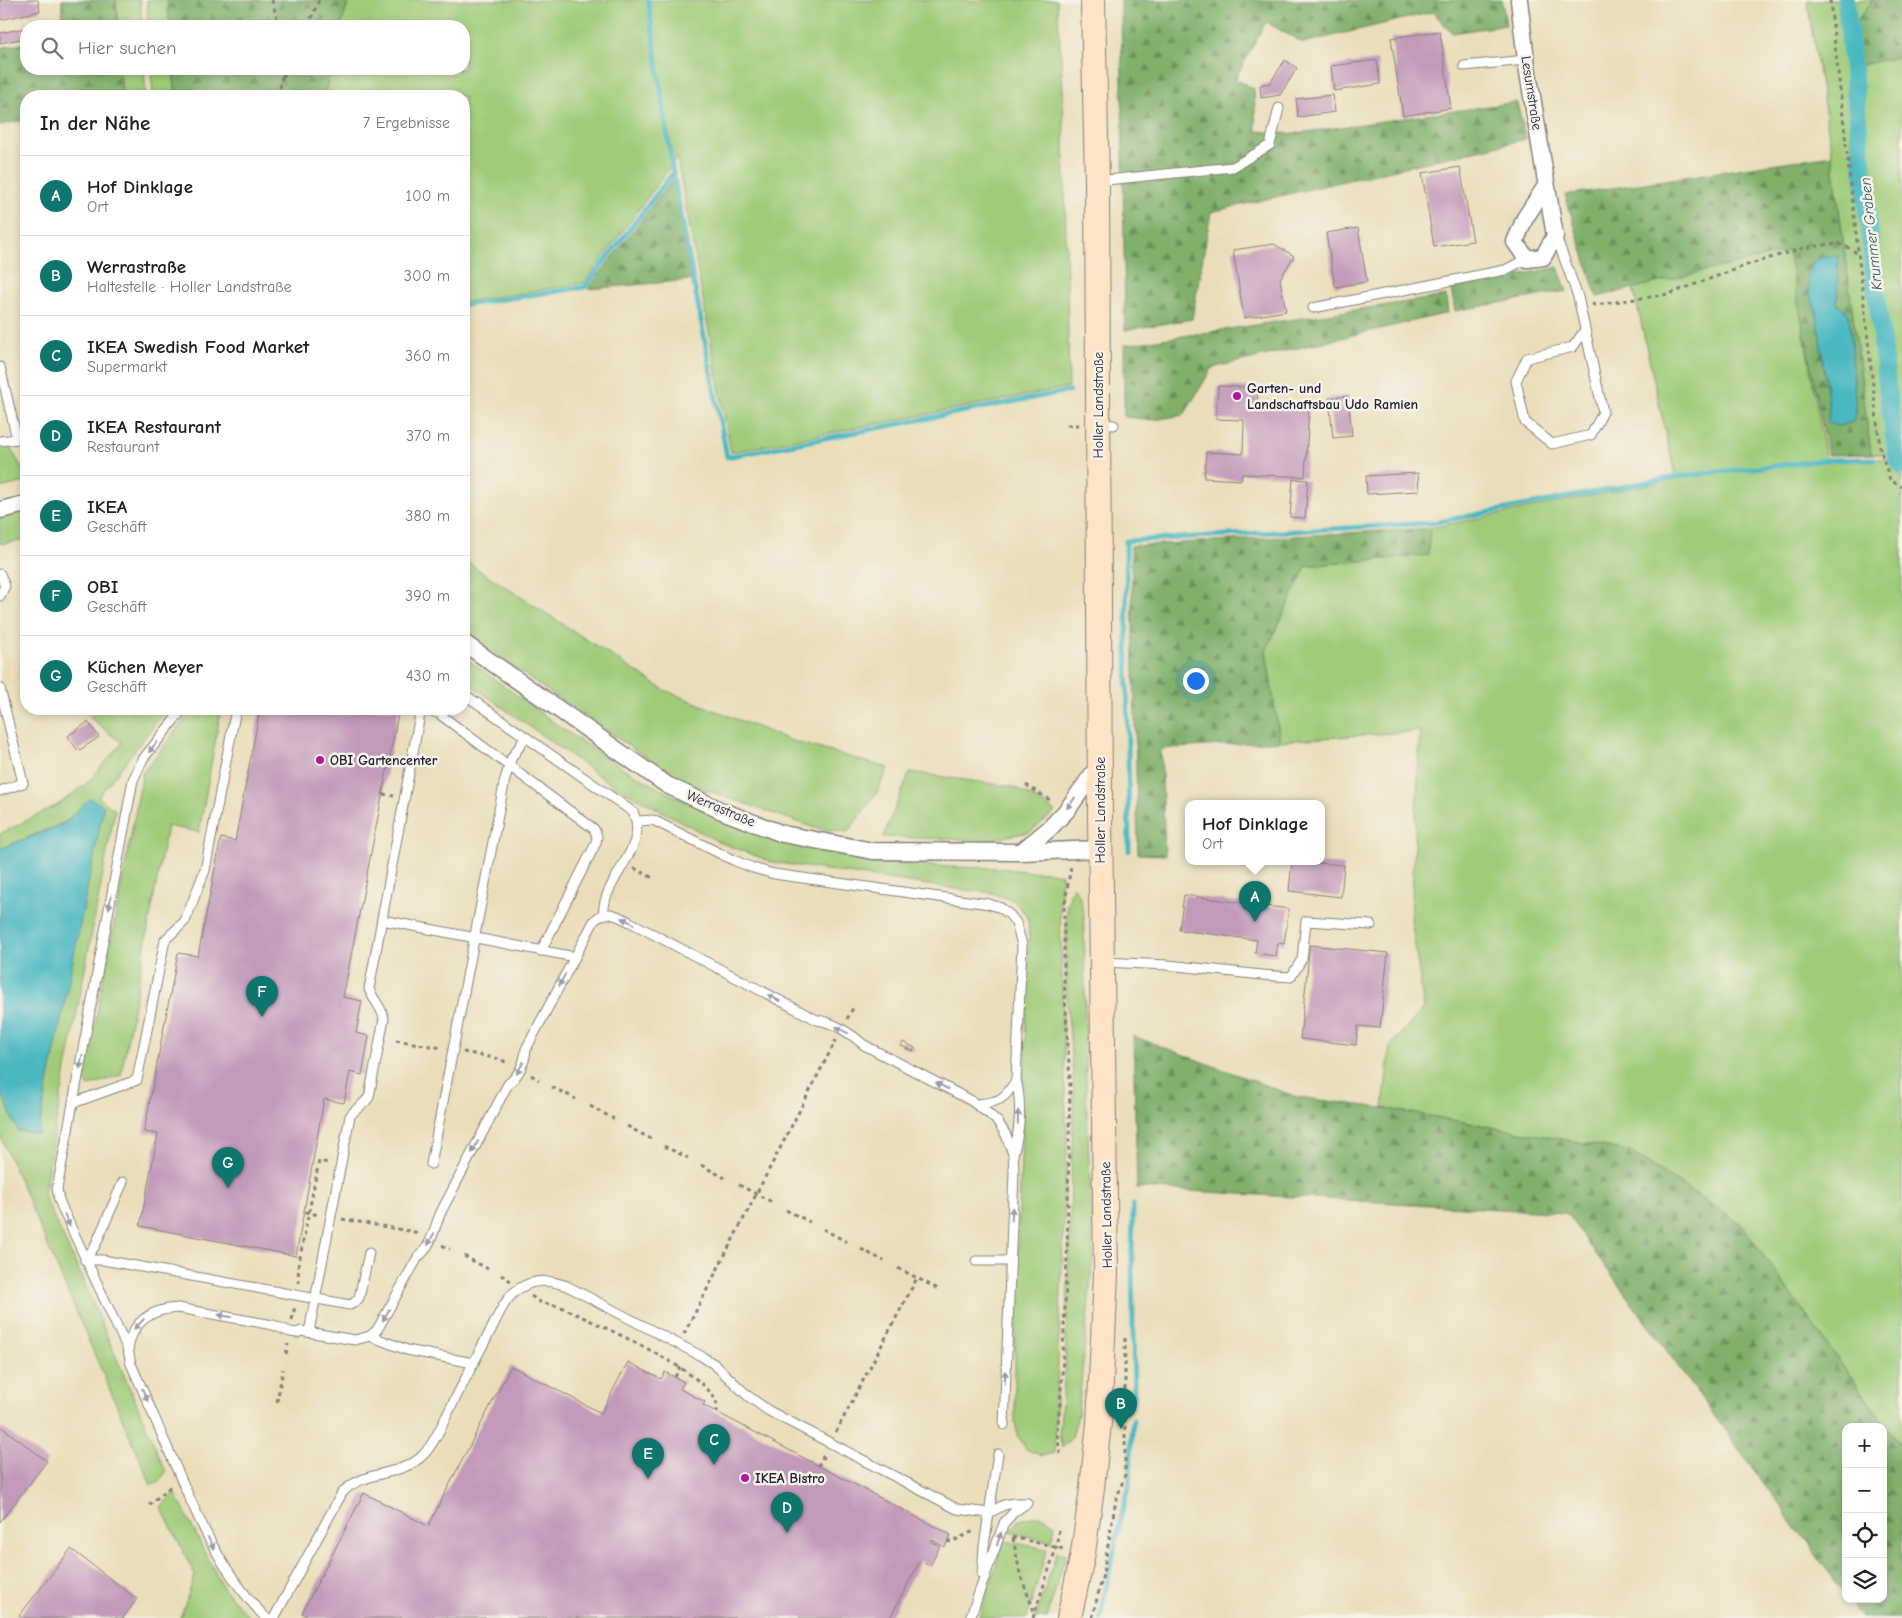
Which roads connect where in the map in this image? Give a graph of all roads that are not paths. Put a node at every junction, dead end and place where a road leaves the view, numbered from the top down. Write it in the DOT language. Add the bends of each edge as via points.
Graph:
graph roads {
  1 [pos="1093,0"];
  2 [pos="1519,0"];
  3 [pos="1526,60"];
  4 [pos="1464,66"];
  5 [pos="1280,108"];
  6 [pos="1096,181"];
  7 [pos="1546,186"];
  8 [pos="1556,236"];
  9 [pos="1527,259"];
  10 [pos="1312,308"];
  11 [pos="1585,330"];
  12 [pos="0,366"];
  13 [pos="20,431"];
  14 [pos="20,438"];
  15 [pos="0,441"];
  16 [pos="20,505"];
  17 [pos="0,510"];
  18 [pos="0,574"];
  19 [pos="0,596"];
  20 [pos="470,647"];
  21 [pos="0,688"];
  22 [pos="470,698"];
  23 [pos="178,715"];
  24 [pos="235,715"];
  25 [pos="420,715"];
  26 [pos="441,715"];
  27 [pos="526,737"];
  28 [pos="1100,764"];
  29 [pos="509,766"];
  30 [pos="0,791"];
  31 [pos="637,821"];
  32 [pos="1101,849"];
  33 [pos="1021,852"];
  34 [pos="603,914"];
  35 [pos="382,920"];
  36 [pos="1372,925"];
  37 [pos="474,938"];
  38 [pos="541,951"];
  39 [pos="575,957"];
  40 [pos="1102,962"];
  41 [pos="1016,1080"];
  42 [pos="73,1103"];
  43 [pos="978,1104"];
  44 [pos="1013,1154"];
  45 [pos="431,1164"];
  46 [pos="123,1182"];
  47 [pos="369,1253"];
  48 [pos="85,1260"];
  49 [pos="976,1260"];
  50 [pos="1009,1261"];
  51 [pos="315,1299"];
  52 [pos="309,1332"];
  53 [pos="370,1336"];
  54 [pos="128,1350"];
  55 [pos="473,1362"];
  56 [pos="1004,1425"];
  57 [pos="998,1454"];
  58 [pos="989,1513"];
  59 [pos="982,1582"];
  60 [pos="266,1618"];
  61 [pos="274,1618"];
  62 [pos="970,1618"];
  63 [pos="1069,1618"];
  1 -- 6 [label="main road, Holler Landstraße"];
  2 -- 3 [label="street, Lesumstraße"];
  3 -- 4 [label="lane"];
  3 -- 7 [label="street, Lesumstraße"];
  5 -- 6 [label="lane" via="1270,145 1233,167"];
  6 -- 28 [label="main road, Holler Landstraße" via="1106,424"];
  7 -- 8 [label="street, Lesumstraße"];
  7 -- 9 [label="street" via="1515,242"];
  8 -- 9 [label="street" via="1543,257"];
  8 -- 11 [label="lane" via="1578,297"];
  9 -- 10 [label="lane" via="1505,270"];
  11 -- 11 [label="lane" via="1603,412 1591,435 1552,444 1525,422 1516,381 1527,358 1573,347"];
  12 -- 13 [label="lane"];
  14 -- 15 [label="lane"];
  16 -- 17 [label="street"];
  18 -- 19 [label="lane" via="5,586"];
  20 -- 33 [label="street, Werrastraße" via="667,785 722,811 784,834 872,851"];
  21 -- 30 [label="lane" via="23,783"];
  22 -- 27 [label="lane"];
  23 -- 42 [label="lane, one-way" via="143,759 133,780"];
  24 -- 42 [label="lane" via="205,870 184,921 165,940 137,1080"];
  25 -- 35 [label="lane"];
  26 -- 29 [label="lane"];
  27 -- 29 [label="lane"];
  27 -- 31 [label="lane" via="633,812"];
  28 -- 32 [label="main road, Holler Landstraße"];
  28 -- 33 [label="street, one-way" via="1066,810"];
  29 -- 37 [label="lane"];
  29 -- 38 [label="lane" via="594,829 597,836"];
  31 -- 34 [label="lane" via="635,841 606,898"];
  31 -- 41 [label="lane" via="652,820 733,860 774,874 1001,908 1016,923 1022,945"];
  32 -- 33 [label="street, Werrastraße"];
  32 -- 40 [label="main road, Holler Landstraße"];
  34 -- 39 [label="lane" via="594,921"];
  43 -- 34 [label="lane, one-way" via="864,1045 842,1030 618,916"];
  35 -- 37 [label="lane"];
  35 -- 51 [label="lane" via="369,989 384,1019 369,1096 350,1116"];
  36 -- 40 [label="lane" via="1306,921 1302,959 1291,977"];
  37 -- 38 [label="lane"];
  37 -- 45 [label="lane"];
  38 -- 39 [label="lane"];
  39 -- 53 [label="lane, one-way" via="526,1049 520,1070 508,1084 438,1219 424,1252 418,1257 377,1330"];
  40 -- 63 [label="main road, Holler Landstraße" via="1106,1274 1099,1423 1084,1553"];
  41 -- 43 [label="lane" via="1004,1098"];
  44 -- 41 [label="lane, one-way" via="1018,1138 1019,1091"];
  42 -- 48 [label="lane, one-way" via="57,1189"];
  43 -- 44 [label="lane" via="998,1122"];
  50 -- 44 [label="lane, one-way"];
  46 -- 48 [label="lane" via="95,1246"];
  47 -- 51 [label="lane" via="361,1292 355,1302 344,1305"];
  48 -- 51 [label="lane" via="104,1260"];
  48 -- 54 [label="lane"];
  49 -- 50 [label="lane"];
  56 -- 50 [label="lane, one-way"];
  51 -- 52 [label="lane"];
  52 -- 53 [label="lane" via="355,1340"];
  52 -- 54 [label="lane, one-way" via="290,1332 273,1325 171,1308 141,1321 129,1337"];
  53 -- 55 [label="lane" via="407,1350"];
  54 -- 60 [label="lane, one-way" via="131,1364 201,1524 220,1560"];
  55 -- 58 [label="lane" via="511,1295 531,1283 556,1282 701,1356 748,1396 803,1430 957,1509"];
  55 -- 61 [label="lane" via="423,1456 405,1466 355,1482 342,1493"];
  57 -- 58 [label="lane"];
  58 -- 59 [label="lane"];
  59 -- 58 [label="lane, one-way" via="1004,1522 1027,1503 1004,1505"];
  59 -- 62 [label="lane"];
}
